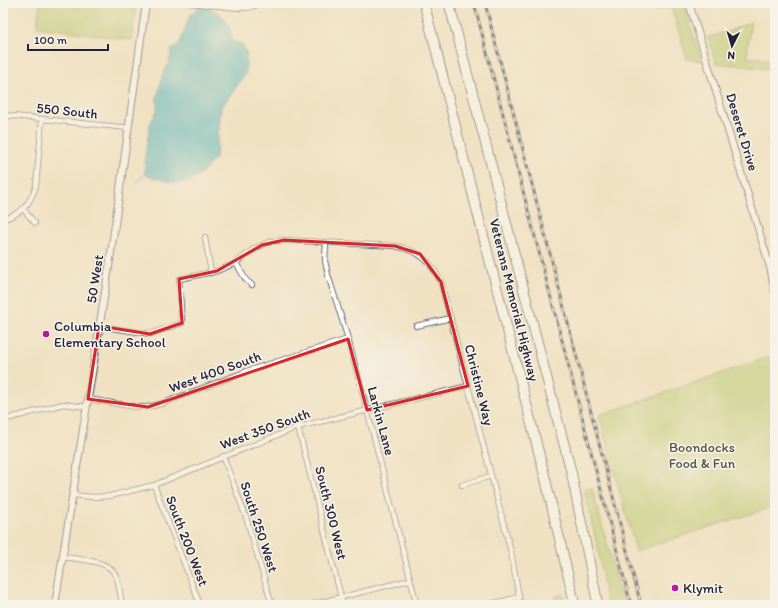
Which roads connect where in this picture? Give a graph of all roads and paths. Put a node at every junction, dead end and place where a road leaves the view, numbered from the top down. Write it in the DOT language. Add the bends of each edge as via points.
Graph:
graph roads {
  1 [pos="6,3"];
  2 [pos="146,3"];
  3 [pos="189,3"];
  4 [pos="262,3"];
  5 [pos="424,3"];
  6 [pos="449,3"];
  7 [pos="638,3"];
  8 [pos="688,3"];
  9 [pos="3,26"];
  10 [pos="3,115"];
  11 [pos="42,119"];
  12 [pos="129,128"];
  13 [pos="23,209"];
  14 [pos="3,219"];
  15 [pos="35,223"];
  16 [pos="205,237"];
  17 [pos="326,242"];
  18 [pos="236,263"];
  19 [pos="211,272"];
  20 [pos="252,285"];
  21 [pos="775,292"];
  22 [pos="451,318"];
  23 [pos="99,326"];
  24 [pos="416,326"];
  25 [pos="348,339"];
  26 [pos="468,386"];
  27 [pos="88,399"];
  28 [pos="86,407"];
  29 [pos="367,410"];
  30 [pos="3,420"];
  31 [pos="298,427"];
  32 [pos="223,456"];
  33 [pos="491,476"];
  34 [pos="154,484"];
  35 [pos="462,485"];
  36 [pos="72,495"];
  37 [pos="63,557"];
  38 [pos="410,580"];
  39 [pos="342,597"];
  40 [pos="519,597"];
  41 [pos="55,605"];
  42 [pos="122,605"];
  43 [pos="200,605"];
  44 [pos="272,605"];
  45 [pos="310,605"];
  46 [pos="343,605"];
  47 [pos="417,605"];
  48 [pos="487,605"];
  49 [pos="520,605"];
  50 [pos="574,605"];
  51 [pos="598,605"];
  1 -- 9 [label="street"];
  2 -- 12 [label="street, 50 West"];
  3 -- 4 [label="street" via="248,8"];
  5 -- 50 [label="highway, Veterans Memorial Highway" via="545,476"];
  6 -- 51 [label="highway, Veterans Memorial Highway" via="571,471"];
  7 -- 8 [label="street" via="672,6"];
  8 -- 21 [label="street, Deseret Drive" via="770,267"];
  10 -- 11 [label="street, 550 South"];
  11 -- 12 [label="street, 550 South"];
  11 -- 13 [label="street" via="36,186 33,196"];
  12 -- 23 [label="street, 50 West"];
  13 -- 14 [label="street"];
  13 -- 15 [label="street"];
  16 -- 19 [label="street"];
  17 -- 18 [label="street, Christine Way" via="272,241 252,250"];
  17 -- 22 [label="street, Christine Way" via="395,246 420,254 432,266 441,282"];
  17 -- 25 [label="street, Larkin Lane" via="325,261 328,275"];
  18 -- 19 [label="street, Christine Way"];
  18 -- 20 [label="street"];
  19 -- 23 [label="street, Christine Way" via="179,279 182,323 150,334"];
  22 -- 24 [label="street"];
  22 -- 26 [label="street, Christine Way"];
  23 -- 27 [label="street, 50 West"];
  25 -- 27 [label="street, West 400 South" via="247,371 148,407"];
  25 -- 29 [label="street, Larkin Lane"];
  26 -- 29 [label="street, West 350 South"];
  26 -- 33 [label="street, Christine Way"];
  27 -- 28 [label="street, 50 West"];
  28 -- 30 [label="street" via="63,404"];
  28 -- 36 [label="street, 50 West"];
  29 -- 31 [label="street, West 350 South"];
  29 -- 38 [label="street, Larkin Lane"];
  31 -- 32 [label="street, West 350 South"];
  31 -- 39 [label="street, South 300 West"];
  32 -- 34 [label="street, West 350 South"];
  32 -- 44 [label="street, South 250 West" via="246,517"];
  33 -- 35 [label="street"];
  33 -- 40 [label="street, Christine Way" via="511,552"];
  34 -- 36 [label="street, West 350 South" via="110,496"];
  34 -- 43 [label="street, South 200 West"];
  36 -- 37 [label="street, 50 West"];
  37 -- 41 [label="street, 50 West"];
  37 -- 42 [label="street" via="103,564 111,568 116,575"];
  38 -- 39 [label="street"];
  38 -- 47 [label="street, Larkin Lane"];
  39 -- 45 [label="street"];
  39 -- 46 [label="street, South 300 West"];
  40 -- 48 [label="street"];
  40 -- 49 [label="street, Christine Way"];
}
